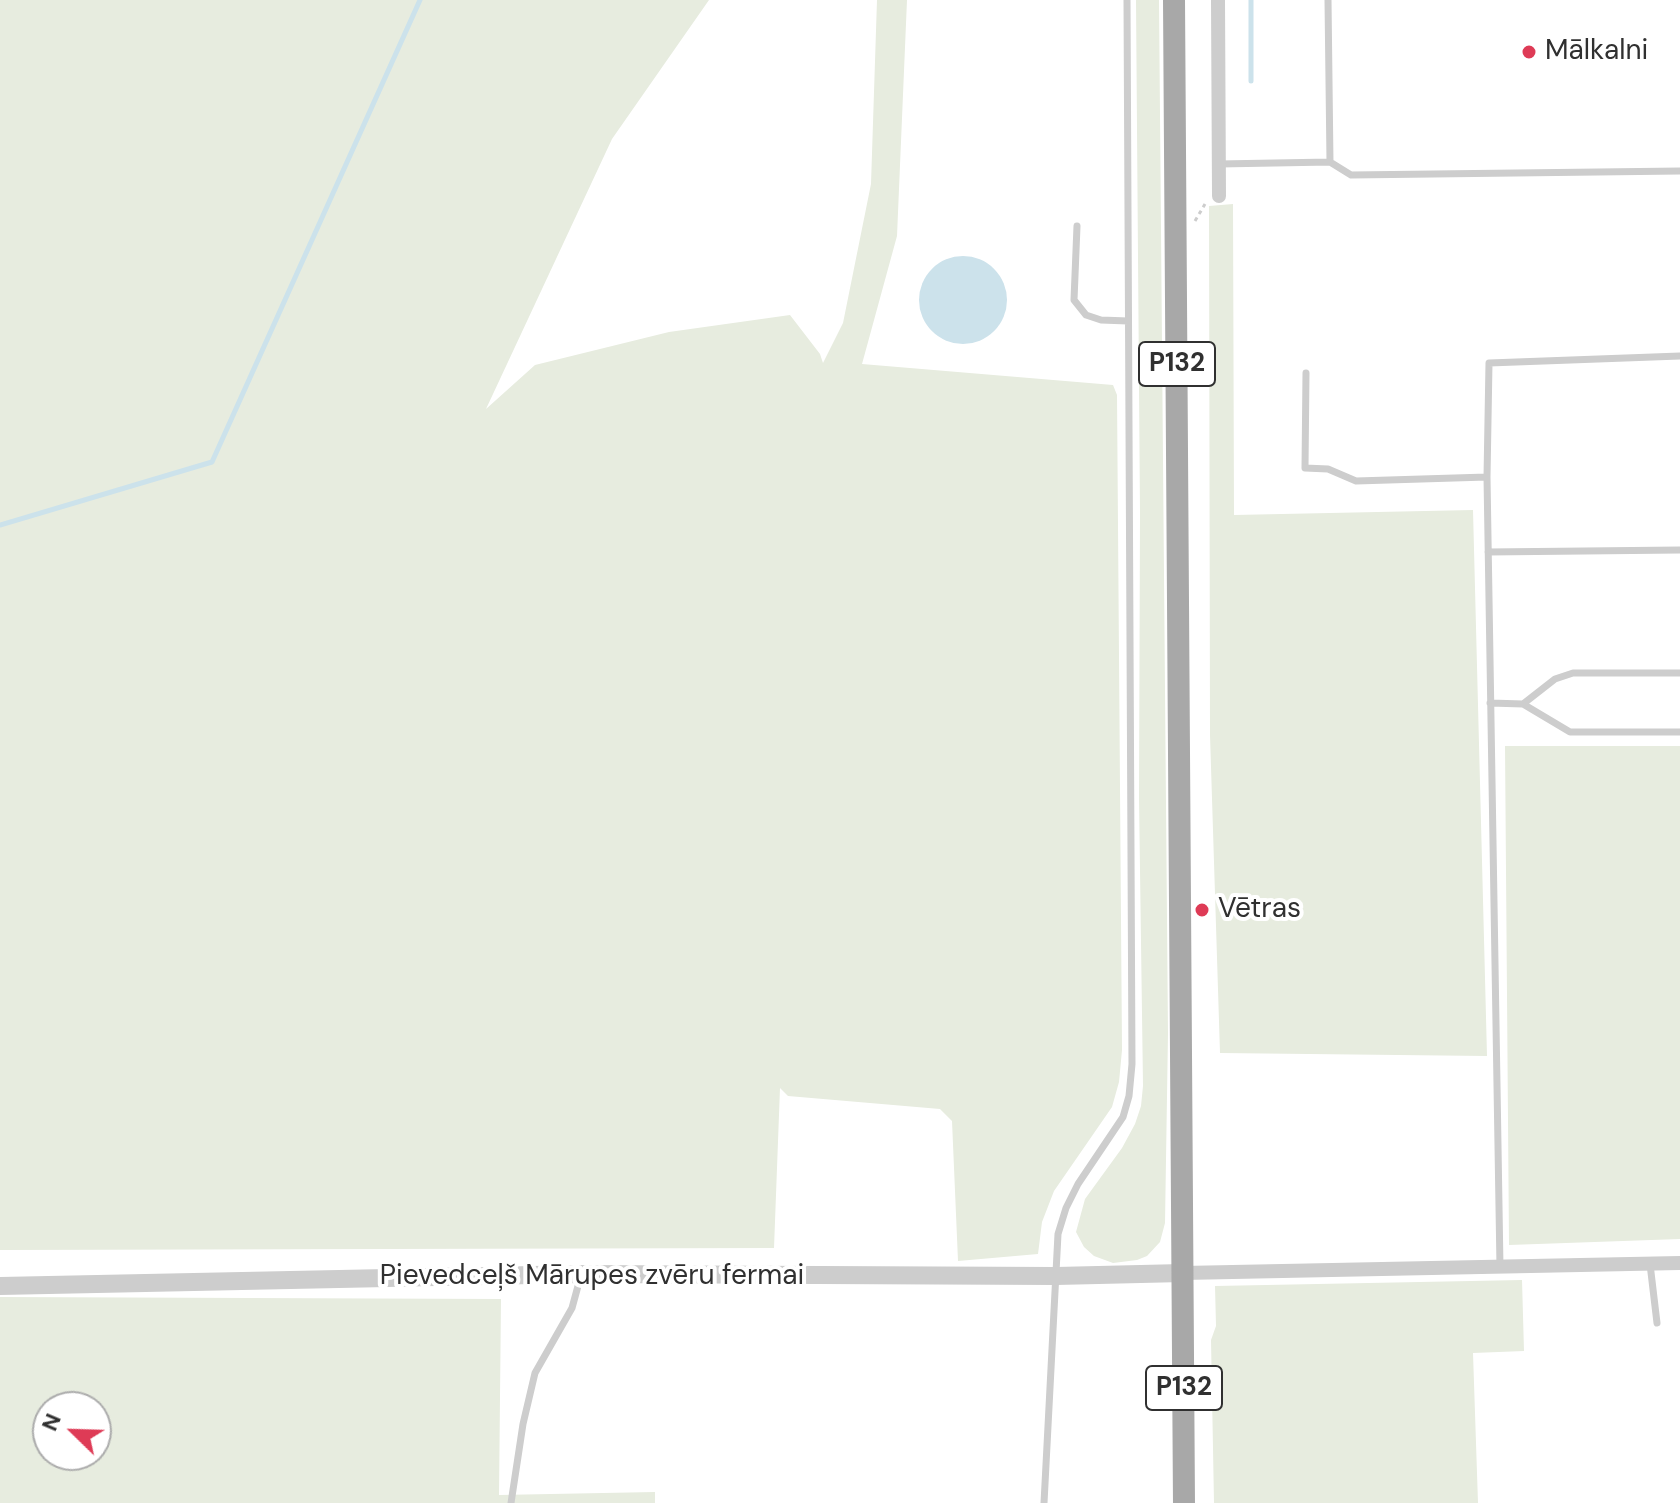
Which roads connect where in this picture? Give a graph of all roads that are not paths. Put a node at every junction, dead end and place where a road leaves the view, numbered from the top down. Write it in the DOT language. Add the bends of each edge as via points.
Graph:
graph roads {
  1 [pos="1127,0"];
  2 [pos="1174,0"];
  3 [pos="1218,0"];
  4 [pos="1328,0"];
  5 [pos="1330,162"];
  6 [pos="1219,164"];
  7 [pos="1680,171"];
  8 [pos="1219,196"];
  9 [pos="1077,226"];
  10 [pos="1128,321"];
  11 [pos="1680,356"];
  12 [pos="1306,373"];
  13 [pos="1487,477"];
  14 [pos="1680,550"];
  15 [pos="1488,552"];
  16 [pos="1680,673"];
  17 [pos="1490,703"];
  18 [pos="1523,704"];
  19 [pos="1680,732"];
  20 [pos="1680,1263"];
  21 [pos="1650,1264"];
  22 [pos="1500,1267"];
  23 [pos="1183,1273"];
  24 [pos="581,1274"];
  25 [pos="1056,1276"];
  26 [pos="0,1286"];
  27 [pos="1657,1323"];
  28 [pos="511,1503"];
  29 [pos="1044,1503"];
  30 [pos="1184,1503"];
  1 -- 10 [label="lane"];
  2 -- 23 [label="main road, P132"];
  3 -- 6 [label="street"];
  4 -- 5 [label="lane"];
  5 -- 6 [label="lane"];
  5 -- 7 [label="lane" via="1351,175"];
  6 -- 8 [label="street"];
  9 -- 10 [label="lane" via="1074,300 1086,315"];
  10 -- 25 [label="lane" via="1132,1064 1123,1117 1066,1208 1058,1234"];
  11 -- 13 [label="lane" via="1489,363"];
  12 -- 13 [label="lane" via="1305,468 1328,469 1356,481"];
  13 -- 15 [label="lane"];
  14 -- 15 [label="lane"];
  15 -- 17 [label="lane"];
  16 -- 18 [label="lane" via="1573,673 1555,679"];
  17 -- 18 [label="lane"];
  17 -- 22 [label="lane"];
  18 -- 19 [label="lane" via="1570,732"];
  20 -- 21 [label="street"];
  21 -- 22 [label="street"];
  21 -- 27 [label="lane"];
  22 -- 23 [label="street"];
  23 -- 25 [label="street, Pievedceļš Mārupes zvēru fermai"];
  23 -- 30 [label="main road, P132"];
  24 -- 25 [label="street, Pievedceļš Mārupes zvēru fermai"];
  24 -- 26 [label="street, Pievedceļš Mārupes zvēru fermai"];
  24 -- 28 [label="lane" via="572,1308 535,1373"];
  25 -- 29 [label="lane"];
}
